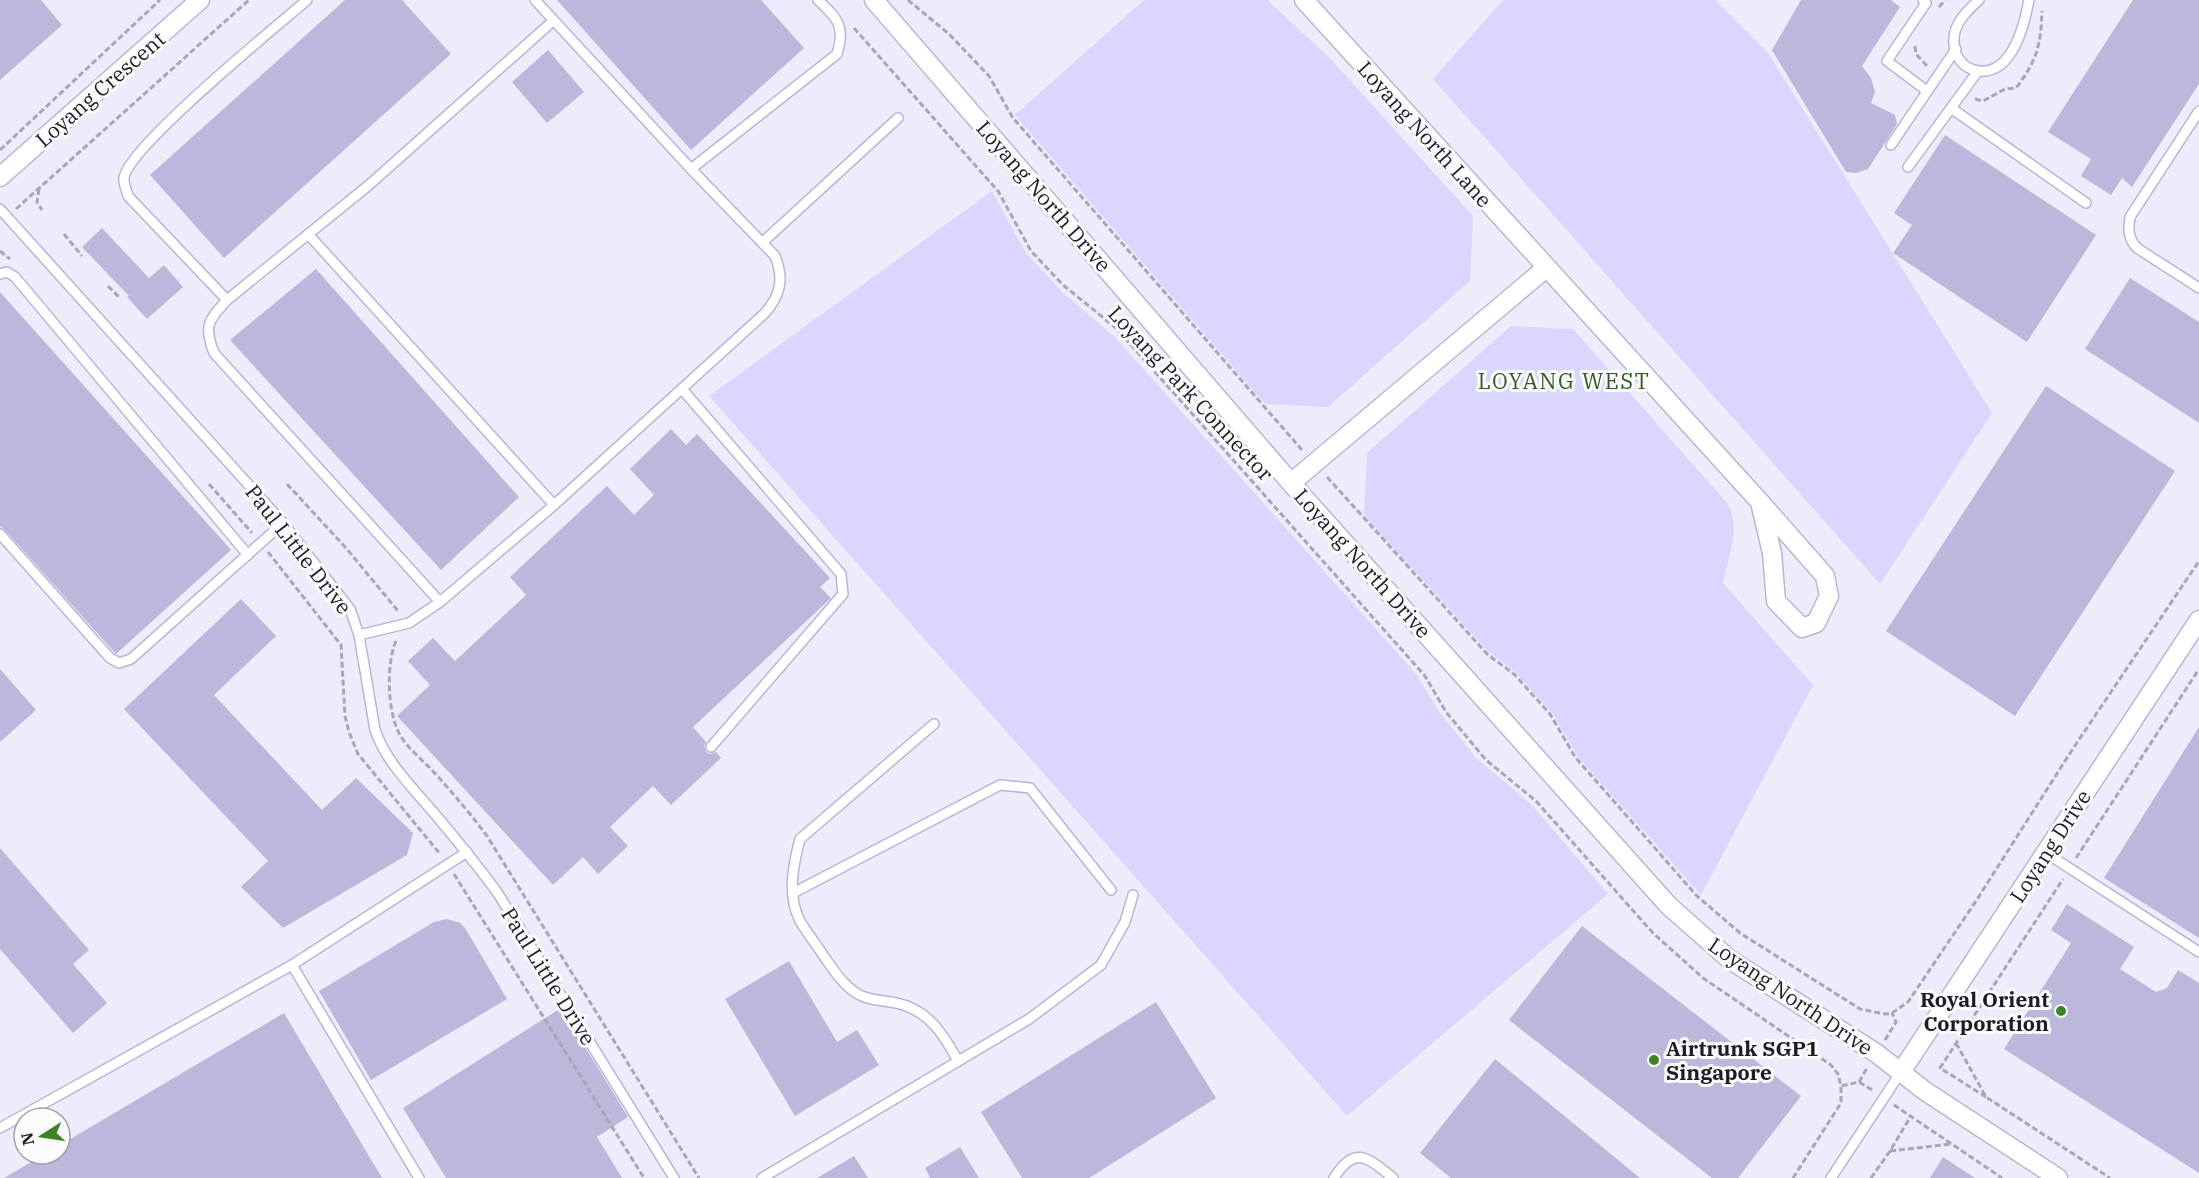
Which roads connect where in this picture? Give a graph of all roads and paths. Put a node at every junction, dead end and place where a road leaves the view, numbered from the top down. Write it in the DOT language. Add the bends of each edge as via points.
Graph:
graph roads {
  1 [pos="160,0"];
  2 [pos="200,0"];
  3 [pos="249,0"];
  4 [pos="307,0"];
  5 [pos="535,0"];
  6 [pos="818,0"];
  7 [pos="874,0"];
  8 [pos="908,0"];
  9 [pos="1304,0"];
  10 [pos="1923,0"];
  11 [pos="1979,0"];
  12 [pos="2029,0"];
  13 [pos="553,21"];
  14 [pos="852,26"];
  15 [pos="1956,49"];
  16 [pos="1978,71"];
  17 [pos="1927,91"];
  18 [pos="1951,108"];
  19 [pos="2199,111"];
  20 [pos="898,118"];
  21 [pos="1891,145"];
  22 [pos="0,150"];
  23 [pos="1908,167"];
  24 [pos="691,169"];
  25 [pos="0,177"];
  26 [pos="39,188"];
  27 [pos="2086,202"];
  28 [pos="0,209"];
  29 [pos="42,210"];
  30 [pos="7,216"];
  31 [pos="64,234"];
  32 [pos="308,234"];
  33 [pos="763,242"];
  34 [pos="82,256"];
  35 [pos="1546,268"];
  36 [pos="0,274"];
  37 [pos="108,286"];
  38 [pos="2199,288"];
  39 [pos="120,298"];
  40 [pos="227,300"];
  41 [pos="682,389"];
  42 [pos="1314,464"];
  43 [pos="1292,483"];
  44 [pos="287,484"];
  45 [pos="1760,502"];
  46 [pos="554,505"];
  47 [pos="284,523"];
  48 [pos="0,534"];
  49 [pos="248,555"];
  50 [pos="2199,561"];
  51 [pos="440,602"];
  52 [pos="2199,620"];
  53 [pos="406,624"];
  54 [pos="359,635"];
  55 [pos="934,724"];
  56 [pos="711,747"];
  57 [pos="467,852"];
  58 [pos="2046,853"];
  59 [pos="448,864"];
  60 [pos="1111,890"];
  61 [pos="793,892"];
  62 [pos="1133,895"];
  63 [pos="2199,952"];
  64 [pos="292,965"];
  65 [pos="1956,1043"];
  66 [pos="958,1060"];
  67 [pos="1940,1068"];
  68 [pos="1900,1072"];
  69 [pos="1841,1086"];
  70 [pos="1986,1097"];
  71 [pos="1883,1098"];
  72 [pos="1911,1116"];
  73 [pos="0,1128"];
  74 [pos="1951,1144"];
  75 [pos="1890,1151"];
  76 [pos="419,1178"];
  77 [pos="644,1178"];
  78 [pos="674,1178"];
  79 [pos="699,1178"];
  80 [pos="762,1178"];
  81 [pos="1334,1178"];
  82 [pos="1393,1178"];
  83 [pos="1793,1178"];
  84 [pos="1831,1178"];
  85 [pos="1871,1178"];
  86 [pos="2002,1178"];
  87 [pos="2058,1178"];
  88 [pos="2110,1178"];
  1 -- 22 [label="path"];
  2 -- 25 [label="street, Loyang Crescent"];
  3 -- 26 [label="path"];
  4 -- 40 [label="lane" via="175,115 132,160 124,178 128,196"];
  5 -- 13 [label="lane"];
  6 -- 24 [label="lane" via="836,18 841,31 837,54"];
  7 -- 43 [label="street, Loyang North Drive"];
  8 -- 42 [label="path" via="950,34 989,76 1013,118"];
  9 -- 35 [label="street, Loyang North Lane"];
  10 -- 17 [label="lane" via="1926,3 1887,61"];
  11 -- 15 [label="lane" via="1958,26 1953,38"];
  12 -- 16 [label="lane" via="2020,34 2007,59 1995,70"];
  13 -- 24 [label="lane"];
  13 -- 32 [label="lane" via="369,185"];
  14 -- 69 [label="path, Loyang Park Connector" via="998,191 1031,251 1063,285 1116,328 1425,676 1446,712 1486,759 1536,801 1677,956 1703,978 1832,1065"];
  15 -- 16 [label="lane" via="1966,67"];
  15 -- 17 [label="lane"];
  16 -- 18 [label="lane"];
  17 -- 21 [label="lane"];
  18 -- 23 [label="lane"];
  18 -- 27 [label="lane"];
  19 -- 38 [label="lane" via="2130,217 2128,230 2137,248"];
  20 -- 33 [label="lane"];
  24 -- 33 [label="lane"];
  26 -- 29 [label="path" via="37,202"];
  26 -- 30 [label="path"];
  28 -- 30 [label="lane, Paul Little Drive"];
  30 -- 47 [label="lane, Paul Little Drive"];
  31 -- 34 [label="path"];
  32 -- 40 [label="lane"];
  32 -- 46 [label="lane"];
  33 -- 41 [label="lane" via="780,268 779,293 773,305"];
  35 -- 42 [label="street"];
  35 -- 45 [label="street, Loyang North Lane"];
  36 -- 49 [label="lane" via="7,272 15,277"];
  37 -- 39 [label="path"];
  40 -- 51 [label="lane" via="210,318 207,337 214,353"];
  41 -- 46 [label="lane"];
  41 -- 56 [label="lane" via="841,574 843,594"];
  42 -- 43 [label="street"];
  42 -- 50 [label="path" via="1488,655 1514,674 1550,714 1575,757 1697,896 1740,933 1860,1009 1885,1014 1908,1002"];
  43 -- 68 [label="street, Loyang North Drive" via="1669,906 1729,959"];
  44 -- 53 [label="path" via="346,548"];
  45 -- 45 [label="street, Loyang North Lane" via="1824,576 1829,596 1816,623 1802,628 1776,601 1772,553"];
  46 -- 51 [label="lane"];
  47 -- 49 [label="lane"];
  47 -- 54 [label="lane, Paul Little Drive" via="350,609"];
  48 -- 49 [label="lane" via="110,658 119,663 131,659"];
  51 -- 53 [label="lane"];
  52 -- 58 [label="street, Loyang Drive"];
  53 -- 54 [label="lane"];
  53 -- 79 [label="path" via="390,662 394,718 400,736 465,806 487,836"];
  54 -- 57 [label="lane, Paul Little Drive" via="380,745"];
  55 -- 61 [label="lane" via="800,839 793,865"];
  57 -- 59 [label="lane"];
  57 -- 78 [label="lane, Paul Little Drive" via="497,892"];
  58 -- 63 [label="lane"];
  58 -- 68 [label="street, Loyang Drive"];
  59 -- 64 [label="lane"];
  59 -- 77 [label="path"];
  60 -- 61 [label="lane" via="1030,788 1000,786"];
  61 -- 66 [label="lane" via="799,919 844,984 872,1001 898,1003 922,1013 941,1030"];
  62 -- 66 [label="lane" via="1125,922 1101,965 1029,1018"];
  64 -- 73 [label="lane"];
  64 -- 76 [label="lane"];
  65 -- 70 [label="path"];
  66 -- 80 [label="lane"];
  67 -- 70 [label="path"];
  68 -- 71 [label="lane, Loyang Drive"];
  68 -- 87 [label="street"];
  69 -- 71 [label="path" via="1860,1082"];
  69 -- 83 [label="path" via="1841,1103"];
  70 -- 88 [label="path"];
  71 -- 72 [label="path"];
  71 -- 84 [label="lane, Loyang Drive"];
  72 -- 74 [label="path"];
  72 -- 75 [label="path"];
  74 -- 75 [label="path"];
  74 -- 86 [label="path"];
  75 -- 85 [label="path"];
  81 -- 82 [label="lane" via="1349,1159 1362,1157 1369,1158"];
}
